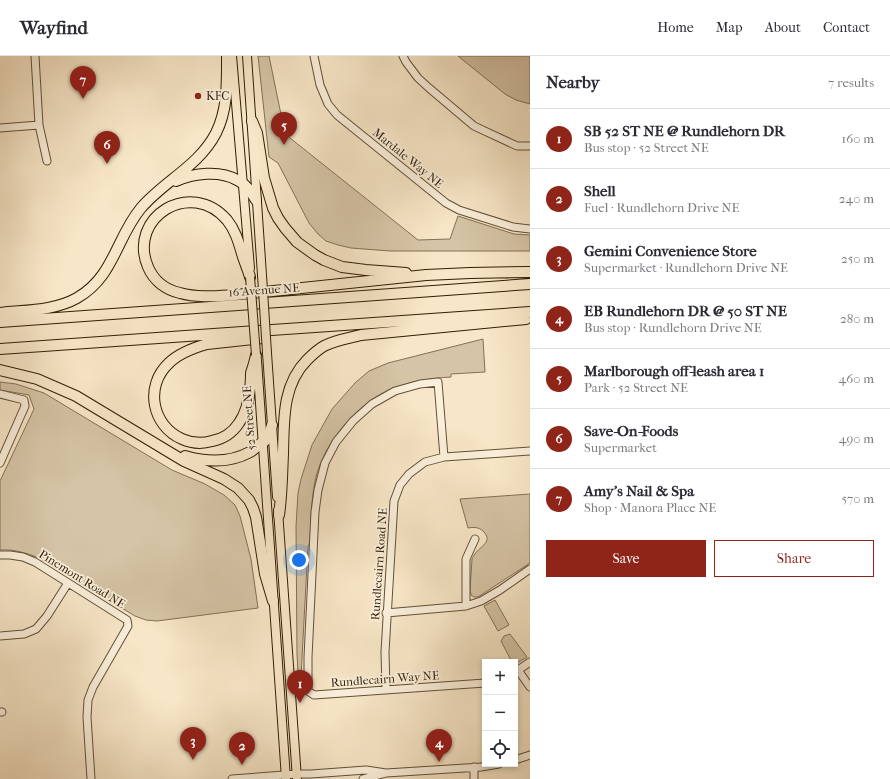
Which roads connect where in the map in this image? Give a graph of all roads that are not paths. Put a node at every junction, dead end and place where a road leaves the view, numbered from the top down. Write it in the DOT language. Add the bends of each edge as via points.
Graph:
graph roads {
  1 [pos="35,56"];
  2 [pos="227,56"];
  3 [pos="232,56"];
  4 [pos="247,56"];
  5 [pos="314,56"];
  6 [pos="403,56"];
  7 [pos="252,121"];
  8 [pos="39,125"];
  9 [pos="0,128"];
  10 [pos="530,146"];
  11 [pos="47,161"];
  12 [pos="243,184"];
  13 [pos="162,188"];
  14 [pos="256,200"];
  15 [pos="530,228"];
  16 [pos="530,272"];
  17 [pos="426,275"];
  18 [pos="250,277"];
  19 [pos="530,284"];
  20 [pos="530,312"];
  21 [pos="0,313"];
  22 [pos="530,319"];
  23 [pos="0,322"];
  24 [pos="393,322"];
  25 [pos="0,349"];
  26 [pos="256,355"];
  27 [pos="0,370"];
  28 [pos="0,394"];
  29 [pos="272,425"];
  30 [pos="262,442"];
  31 [pos="166,449"];
  32 [pos="530,451"];
  33 [pos="444,457"];
  34 [pos="0,463"];
  35 [pos="279,515"];
  36 [pos="475,539"];
  37 [pos="0,555"];
  38 [pos="530,569"];
  39 [pos="68,583"];
  40 [pos="273,601"];
  41 [pos="466,606"];
  42 [pos="386,613"];
  43 [pos="0,636"];
  44 [pos="530,662"];
  45 [pos="518,670"];
  46 [pos="518,673"];
  47 [pos="482,683"];
  48 [pos="530,687"];
  49 [pos="386,689"];
  50 [pos="530,755"];
  51 [pos="518,759"];
  52 [pos="482,766"];
  53 [pos="474,767"];
  54 [pos="386,774"];
  55 [pos="297,776"];
  56 [pos="286,777"];
  57 [pos="91,779"];
  58 [pos="232,779"];
  59 [pos="363,779"];
  60 [pos="474,779"];
  1 -- 8 [label="street"];
  2 -- 13 [label="highway" via="225,104 216,133 200,156"];
  3 -- 12 [label="main road, 52 Street NE"];
  4 -- 7 [label="main road, 52 Street NE"];
  5 -- 15 [label="street, Mardale Way NE" via="320,85 328,104 337,115 446,203 459,210 513,227"];
  6 -- 10 [label="street" via="418,78 474,126 517,146"];
  7 -- 14 [label="main road, 52 Street NE"];
  7 -- 17 [label="highway" via="257,133 264,178 273,208 297,242 324,260 342,267"];
  8 -- 9 [label="street"];
  8 -- 11 [label="street"];
  12 -- 13 [label="highway" via="231,177 204,174 187,177"];
  12 -- 14 [label="highway"];
  12 -- 18 [label="main road, 52 Street NE"];
  13 -- 21 [label="highway" via="138,212 107,270 84,294 61,305"];
  14 -- 29 [label="main road, 52 Street NE, bridge"];
  16 -- 17 [label="highway"];
  17 -- 18 [label="highway" via="214,297 180,293 158,282 149,270 144,255 145,237 152,222 170,206 180,203 199,203 215,210 232,227"];
  18 -- 26 [label="main road, 52 Street NE, bridge"];
  19 -- 23 [label="highway, 16 Avenue NE"];
  20 -- 24 [label="highway"];
  22 -- 35 [label="highway" via="361,335 332,343 316,351 297,371 289,388 283,417 282,494"];
  24 -- 25 [label="highway"];
  24 -- 26 [label="highway" via="207,344 189,350 169,363 158,376 155,408 166,428 186,440 201,443 210,442 232,431 245,412"];
  26 -- 30 [label="main road, 52 Street NE"];
  27 -- 31 [label="highway" via="37,379 60,388"];
  28 -- 34 [label="street" via="24,400 25,406"];
  29 -- 30 [label="highway" via="269,435"];
  29 -- 35 [label="main road, 52 Street NE"];
  30 -- 31 [label="highway" via="247,454 225,460 198,459"];
  30 -- 40 [label="main road, 52 Street NE"];
  31 -- 40 [label="highway" via="232,484 248,500 256,517 265,574"];
  32 -- 33 [label="street, Rundlecairn Road NE"];
  33 -- 42 [label="street, Rundlecairn Road NE" via="425,462 408,474 400,485 394,502"];
  33 -- 49 [label="street, Rundlecairn Way NE" via="438,382 420,384 395,391 372,404 353,420 336,442 325,463 318,490 308,691 314,695"];
  35 -- 55 [label="main road, 52 Street NE"];
  36 -- 41 [label="street" via="466,558"];
  37 -- 39 [label="street, Pinemont Road NE" via="23,557"];
  38 -- 41 [label="street" via="481,601"];
  39 -- 43 [label="street" via="36,629 24,634"];
  39 -- 57 [label="street, Pinemont Road NE" via="126,620 128,626 92,687 88,700"];
  40 -- 56 [label="main road, 52 Street NE"];
  41 -- 42 [label="street"];
  42 -- 49 [label="street, Rundlecairn Road NE"];
  44 -- 45 [label="street"];
  46 -- 48 [label="street"];
  47 -- 49 [label="street, Rundlecairn Way NE"];
  50 -- 51 [label="street"];
  52 -- 53 [label="street"];
  53 -- 54 [label="street"];
  53 -- 60 [label="street"];
  54 -- 55 [label="street" via="366,770"];
  54 -- 59 [label="street"];
  55 -- 56 [label="street"];
  56 -- 58 [label="street"];
}
